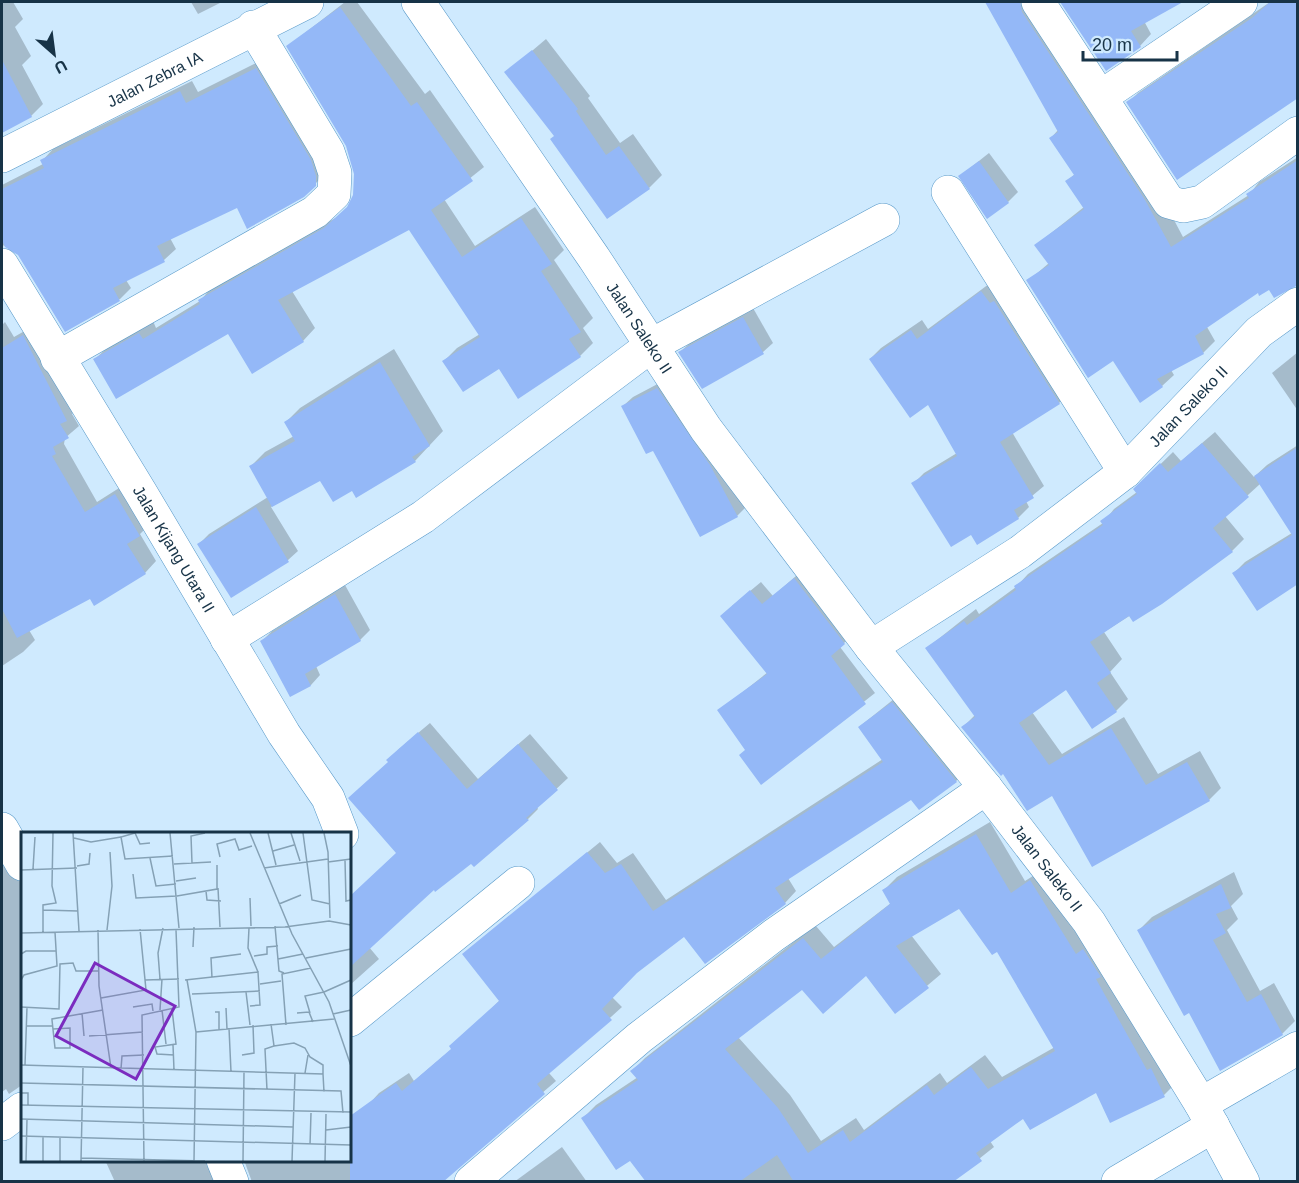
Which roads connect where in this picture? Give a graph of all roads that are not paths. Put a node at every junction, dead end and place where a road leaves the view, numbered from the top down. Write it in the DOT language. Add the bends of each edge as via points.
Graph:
graph roads {
  1 [pos="307,2"];
  2 [pos="417,2"];
  3 [pos="1038,2"];
  4 [pos="1241,2"];
  5 [pos="253,27"];
  6 [pos="1102,96"];
  7 [pos="1298,133"];
  8 [pos="2,156"];
  9 [pos="948,192"];
  10 [pos="883,220"];
  11 [pos="2,265"];
  12 [pos="1298,304"];
  13 [pos="652,345"];
  14 [pos="57,358"];
  15 [pos="1125,472"];
  16 [pos="227,639"];
  17 [pos="871,647"];
  18 [pos="986,788"];
  19 [pos="2,829"];
  20 [pos="341,832"];
  21 [pos="21,862"];
  22 [pos="518,883"];
  23 [pos="351,1019"];
  24 [pos="1298,1048"];
  25 [pos="1207,1115"];
  26 [pos="223,1162"];
  27 [pos="232,1182"];
  28 [pos="471,1182"];
  29 [pos="1118,1182"];
  30 [pos="1243,1182"];
  1 -- 5 [label="street, Jalan Zebra IA"];
  2 -- 13 [label="street, Jalan Saleko II"];
  3 -- 6 [label="street"];
  4 -- 6 [label="street"];
  5 -- 8 [label="street, Jalan Zebra IA"];
  5 -- 14 [label="street" via="328,152 335,173 334,194 315,212"];
  6 -- 7 [label="street" via="1169,202 1182,206 1202,202"];
  9 -- 15 [label="street"];
  10 -- 13 [label="street"];
  11 -- 14 [label="street, Jalan Kijang Utara II"];
  12 -- 15 [label="street, Jalan Saleko II" via="1259,332"];
  13 -- 16 [label="street" via="423,517"];
  13 -- 17 [label="street, Jalan Saleko II" via="706,429"];
  14 -- 16 [label="street, Jalan Kijang Utara II"];
  15 -- 17 [label="street, Jalan Saleko II" via="1020,552"];
  16 -- 20 [label="street, Jalan Kijang Utara II" via="328,798"];
  17 -- 18 [label="street, Jalan Saleko II"];
  18 -- 25 [label="street, Jalan Saleko II" via="1089,922"];
  18 -- 28 [label="street" via="774,935 639,1038"];
  19 -- 21 [label="street"];
  22 -- 23 [label="street"];
  24 -- 25 [label="street"];
  25 -- 29 [label="street"];
  25 -- 30 [label="street, Jalan Saleko II"];
  26 -- 27 [label="street"];
}
